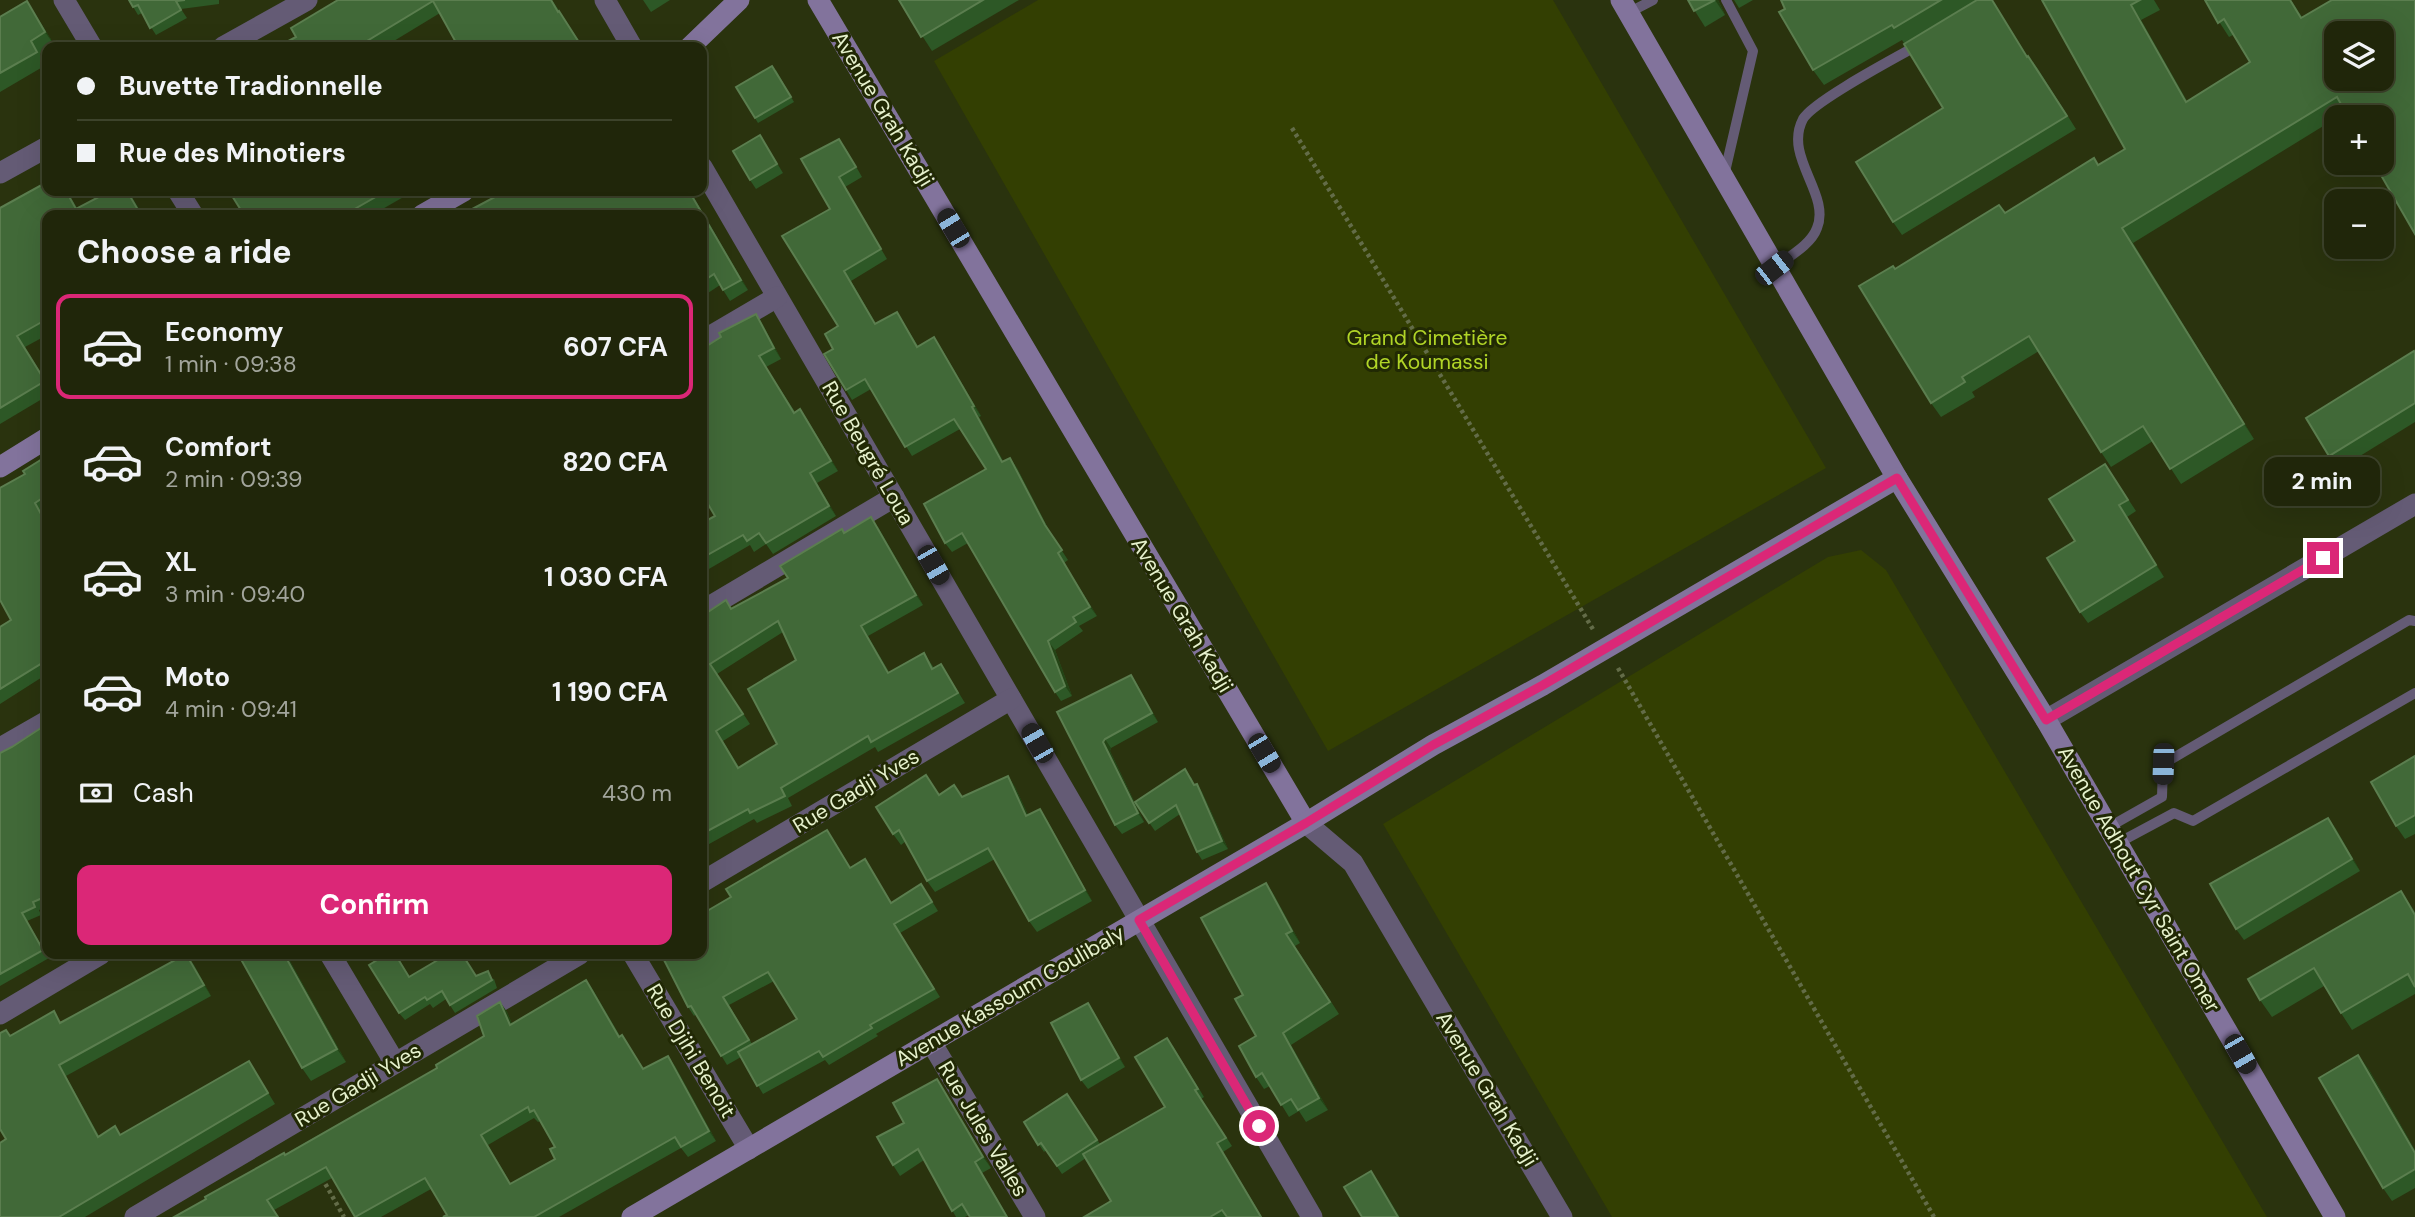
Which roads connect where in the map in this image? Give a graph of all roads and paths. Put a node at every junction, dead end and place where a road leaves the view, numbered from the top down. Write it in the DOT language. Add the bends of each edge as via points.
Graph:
graph roads {
  1 [pos="64,0"];
  2 [pos="307,0"];
  3 [pos="605,0"];
  4 [pos="739,0"];
  5 [pos="818,0"];
  6 [pos="1653,0"];
  7 [pos="1726,0"];
  8 [pos="1624,7"];
  9 [pos="1934,35"];
  10 [pos="89,42"];
  11 [pos="232,42"];
  12 [pos="629,42"];
  13 [pos="695,42"];
  14 [pos="42,150"];
  15 [pos="0,173"];
  16 [pos="707,176"];
  17 [pos="1723,179"];
  18 [pos="455,196"];
  19 [pos="431,210"];
  20 [pos="1774,268"];
  21 [pos="777,297"];
  22 [pos="707,338"];
  23 [pos="42,441"];
  24 [pos="0,467"];
  25 [pos="1897,478"];
  26 [pos="894,497"];
  27 [pos="2415,504"];
  28 [pos="707,608"];
  29 [pos="2415,621"];
  30 [pos="2415,693"];
  31 [pos="1011,699"];
  32 [pos="2046,720"];
  33 [pos="42,724"];
  34 [pos="0,748"];
  35 [pos="1306,823"];
  36 [pos="2113,835"];
  37 [pos="707,879"];
  38 [pos="1139,920"];
  39 [pos="93,959"];
  40 [pos="333,959"];
  41 [pos="572,959"];
  42 [pos="636,959"];
  43 [pos="0,1014"];
  44 [pos="931,1042"];
  45 [pos="395,1063"];
  46 [pos="749,1149"];
  47 [pos="318,1171"];
  48 [pos="135,1217"];
  49 [pos="344,1217"];
  50 [pos="632,1217"];
  51 [pos="1035,1217"];
  52 [pos="1312,1217"];
  53 [pos="1562,1217"];
  54 [pos="2335,1217"];
  1 -- 10 [label="street"];
  2 -- 11 [label="street"];
  3 -- 12 [label="street"];
  4 -- 13 [label="street"];
  5 -- 35 [label="street, Avenue Grah Kadji"];
  6 -- 8 [label="lane"];
  7 -- 17 [label="lane" via="1753,51"];
  8 -- 17 [label="street, Avenue Adhout Cyr Saint Omer"];
  9 -- 20 [label="lane" via="1816,105 1803,120 1798,141 1818,204 1818,227 1810,240"];
  14 -- 15 [label="street"];
  16 -- 21 [label="street, Rue Beugré Loua"];
  17 -- 20 [label="street, Avenue Adhout Cyr Saint Omer"];
  18 -- 19 [label="street"];
  20 -- 25 [label="street, Avenue Adhout Cyr Saint Omer"];
  21 -- 22 [label="street"];
  21 -- 26 [label="street, Rue Beugré Loua"];
  23 -- 24 [label="street"];
  25 -- 32 [label="street, Avenue Adhout Cyr Saint Omer"];
  25 -- 35 [label="street, Avenue Kassoum Coulibaly"];
  26 -- 28 [label="street"];
  26 -- 31 [label="street, Rue Beugré Loua"];
  27 -- 32 [label="street"];
  29 -- 36 [label="lane" via="2409,620 2163,764 2162,797"];
  30 -- 36 [label="lane" via="2193,821 2174,813"];
  31 -- 37 [label="street, Rue Gadji Yves"];
  31 -- 38 [label="street, Rue Beugré Loua"];
  32 -- 36 [label="street, Avenue Adhout Cyr Saint Omer"];
  33 -- 34 [label="street"];
  35 -- 38 [label="street, Avenue Kassoum Coulibaly"];
  35 -- 53 [label="street, Avenue Grah Kadji" via="1353,863"];
  36 -- 54 [label="street, Avenue Adhout Cyr Saint Omer"];
  38 -- 44 [label="street, Avenue Kassoum Coulibaly"];
  38 -- 52 [label="street, Rue Beugré Loua"];
  39 -- 43 [label="street"];
  40 -- 45 [label="street"];
  41 -- 45 [label="street, Rue Gadji Yves"];
  42 -- 46 [label="street, Rue Djihi Benoit"];
  44 -- 46 [label="street, Avenue Kassoum Coulibaly"];
  44 -- 51 [label="street, Rue Jules Valles"];
  45 -- 48 [label="street, Rue Gadji Yves"];
  46 -- 50 [label="street, Avenue Kassoum Coulibaly"];
  47 -- 49 [label="path"];
}
